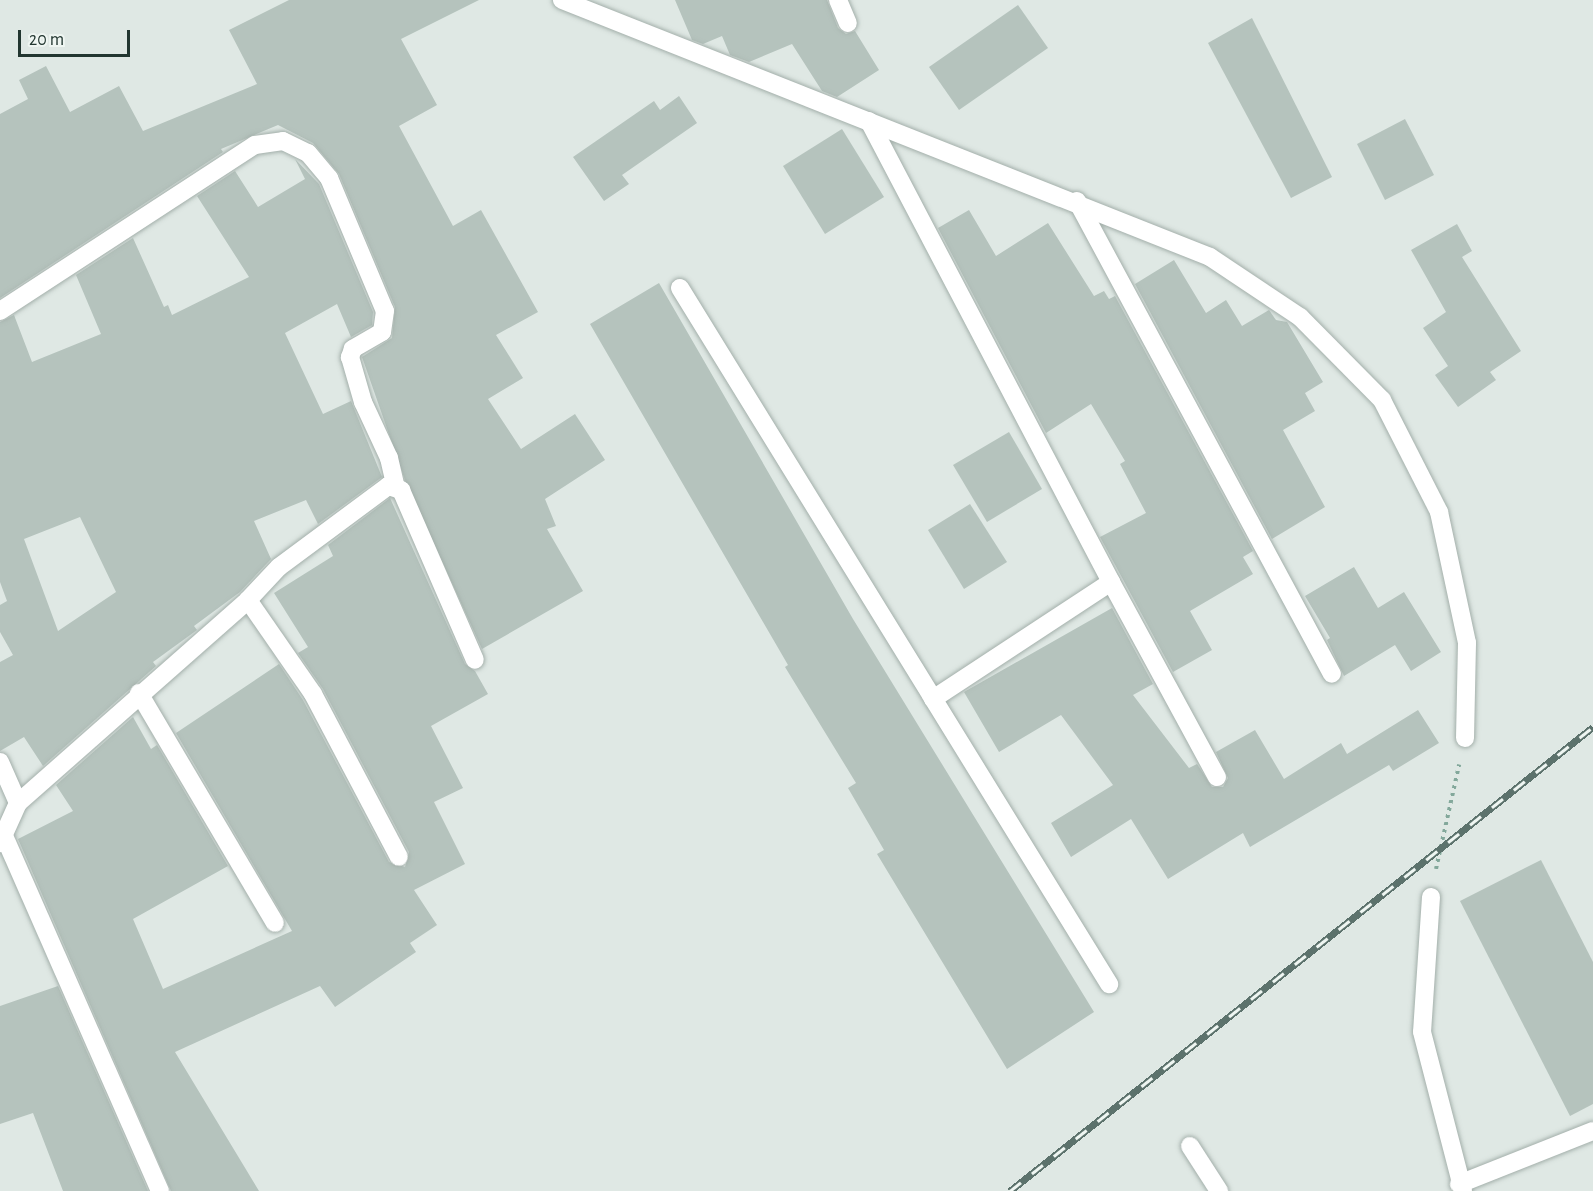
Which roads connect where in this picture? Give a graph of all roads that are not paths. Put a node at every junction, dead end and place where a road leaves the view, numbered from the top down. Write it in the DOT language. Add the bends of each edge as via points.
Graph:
graph roads {
  1 [pos="562,0"];
  2 [pos="838,0"];
  3 [pos="848,23"];
  4 [pos="869,121"];
  5 [pos="1077,201"];
  6 [pos="680,288"];
  7 [pos="0,311"];
  8 [pos="395,485"];
  9 [pos="1111,582"];
  10 [pos="248,600"];
  11 [pos="475,660"];
  12 [pos="1332,674"];
  13 [pos="139,693"];
  14 [pos="933,699"];
  15 [pos="1465,738"];
  16 [pos="0,762"];
  17 [pos="1217,777"];
  18 [pos="18,803"];
  19 [pos="3,840"];
  20 [pos="399,857"];
  21 [pos="1431,897"];
  22 [pos="275,923"];
  23 [pos="1108,984"];
  24 [pos="1593,1131"];
  25 [pos="1190,1146"];
  26 [pos="1457,1189"];
  27 [pos="160,1191"];
  28 [pos="1219,1191"];
  1 -- 4 [label="street"];
  2 -- 3 [label="street"];
  4 -- 5 [label="street"];
  4 -- 9 [label="street"];
  5 -- 12 [label="street"];
  5 -- 15 [label="street" via="1210,257 1300,317 1382,400 1439,512 1467,643"];
  6 -- 14 [label="street"];
  7 -- 8 [label="street" via="255,145 283,141 308,153 329,178 385,312 382,332 353,349 350,357 363,402 389,458"];
  8 -- 10 [label="street" via="388,486 279,567"];
  8 -- 11 [label="street"];
  9 -- 14 [label="street"];
  9 -- 17 [label="street"];
  10 -- 13 [label="street"];
  10 -- 20 [label="street" via="313,694"];
  13 -- 18 [label="street"];
  13 -- 22 [label="street"];
  14 -- 23 [label="street"];
  16 -- 18 [label="street"];
  18 -- 19 [label="street"];
  19 -- 27 [label="street"];
  21 -- 26 [label="street" via="1422,1032"];
  24 -- 26 [label="street"];
  25 -- 28 [label="street"];
}
